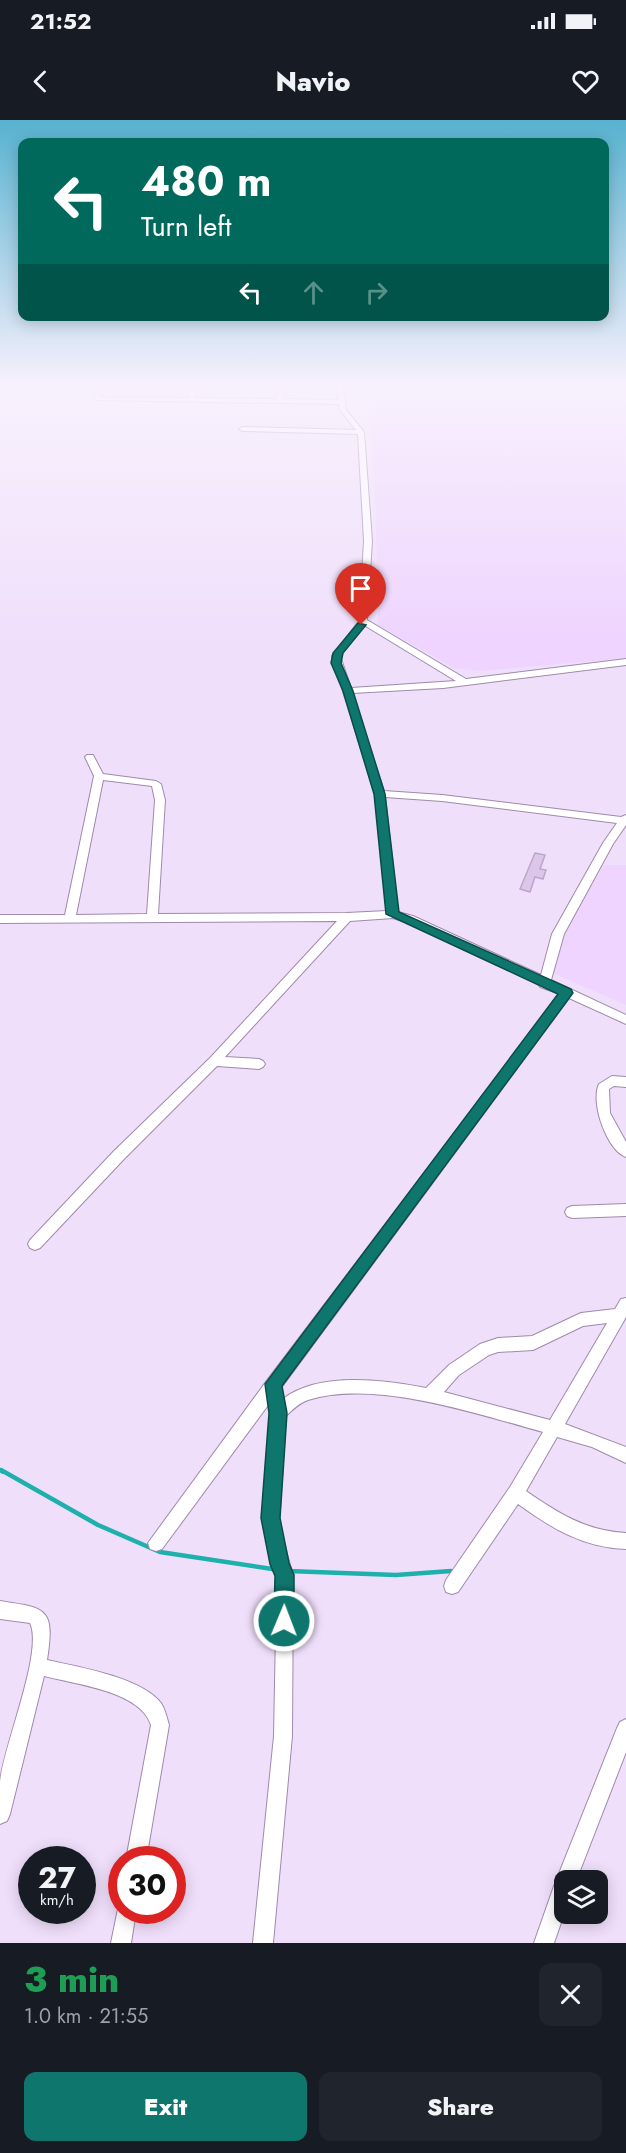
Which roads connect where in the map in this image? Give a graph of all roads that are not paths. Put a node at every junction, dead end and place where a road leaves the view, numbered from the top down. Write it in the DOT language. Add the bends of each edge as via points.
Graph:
graph roads {
  1 [pos="364,471"];
  2 [pos="363,621"];
  3 [pos="626,662"];
  4 [pos="464,682"];
  5 [pos="348,691"];
  6 [pos="90,757"];
  7 [pos="99,776"];
  8 [pos="380,794"];
  9 [pos="625,820"];
  10 [pos="393,914"];
  11 [pos="152,916"];
  12 [pos="70,917"];
  13 [pos="347,917"];
  14 [pos="0,919"];
  15 [pos="544,984"];
  16 [pos="567,993"];
  17 [pos="626,1020"];
  18 [pos="214,1061"];
  19 [pos="259,1064"];
  20 [pos="626,1082"];
  21 [pos="626,1152"];
  22 [pos="626,1210"];
  23 [pos="572,1212"];
  24 [pos="35,1244"];
  25 [pos="623,1310"];
  26 [pos="273,1384"];
  27 [pos="429,1396"];
  28 [pos="278,1413"];
  29 [pos="554,1428"];
  30 [pos="626,1455"];
  31 [pos="516,1492"];
  32 [pos="626,1541"];
  33 [pos="156,1543"];
  34 [pos="452,1586"];
  35 [pos="0,1610"];
  36 [pos="38,1666"];
  37 [pos="626,1728"];
  38 [pos="0,1814"];
  39 [pos="138,1846"];
  40 [pos="570,1870"];
  41 [pos="554,1914"];
  42 [pos="124,1924"];
  43 [pos="121,1943"];
  44 [pos="263,1943"];
  45 [pos="544,1943"];
  1 -- 2 [label="street" via="368,541"];
  2 -- 4 [label="street"];
  2 -- 5 [label="street" via="336,656"];
  3 -- 4 [label="street"];
  4 -- 5 [label="street"];
  5 -- 8 [label="street"];
  6 -- 7 [label="street"];
  7 -- 11 [label="street" via="156,784 160,800"];
  7 -- 12 [label="street"];
  8 -- 9 [label="street"];
  8 -- 10 [label="street"];
  9 -- 15 [label="street" via="608,843 558,934"];
  10 -- 13 [label="street"];
  10 -- 15 [label="street"];
  11 -- 12 [label="street"];
  11 -- 13 [label="street"];
  12 -- 14 [label="street"];
  13 -- 18 [label="street"];
  15 -- 16 [label="street"];
  16 -- 17 [label="street"];
  16 -- 26 [label="street"];
  18 -- 19 [label="street"];
  18 -- 24 [label="street"];
  20 -- 21 [label="street" via="603,1087 601,1105 608,1126"];
  22 -- 23 [label="street"];
  25 -- 27 [label="street" via="581,1320 533,1343 484,1349 454,1370"];
  25 -- 29 [label="street"];
  26 -- 28 [label="street"];
  26 -- 33 [label="street"];
  27 -- 28 [label="street" via="372,1389 324,1389 305,1394"];
  27 -- 29 [label="street"];
  28 -- 44 [label="street" via="271,1518 282,1570 283,1736"];
  29 -- 30 [label="street" via="600,1442"];
  29 -- 31 [label="street"];
  31 -- 32 [label="street" via="580,1533"];
  31 -- 34 [label="street"];
  35 -- 36 [label="street" via="34,1615 41,1623"];
  36 -- 38 [label="street"];
  36 -- 39 [label="street" via="129,1691 155,1710 160,1725"];
  37 -- 40 [label="street"];
  41 -- 45 [label="street"];
  42 -- 43 [label="street"];
}
